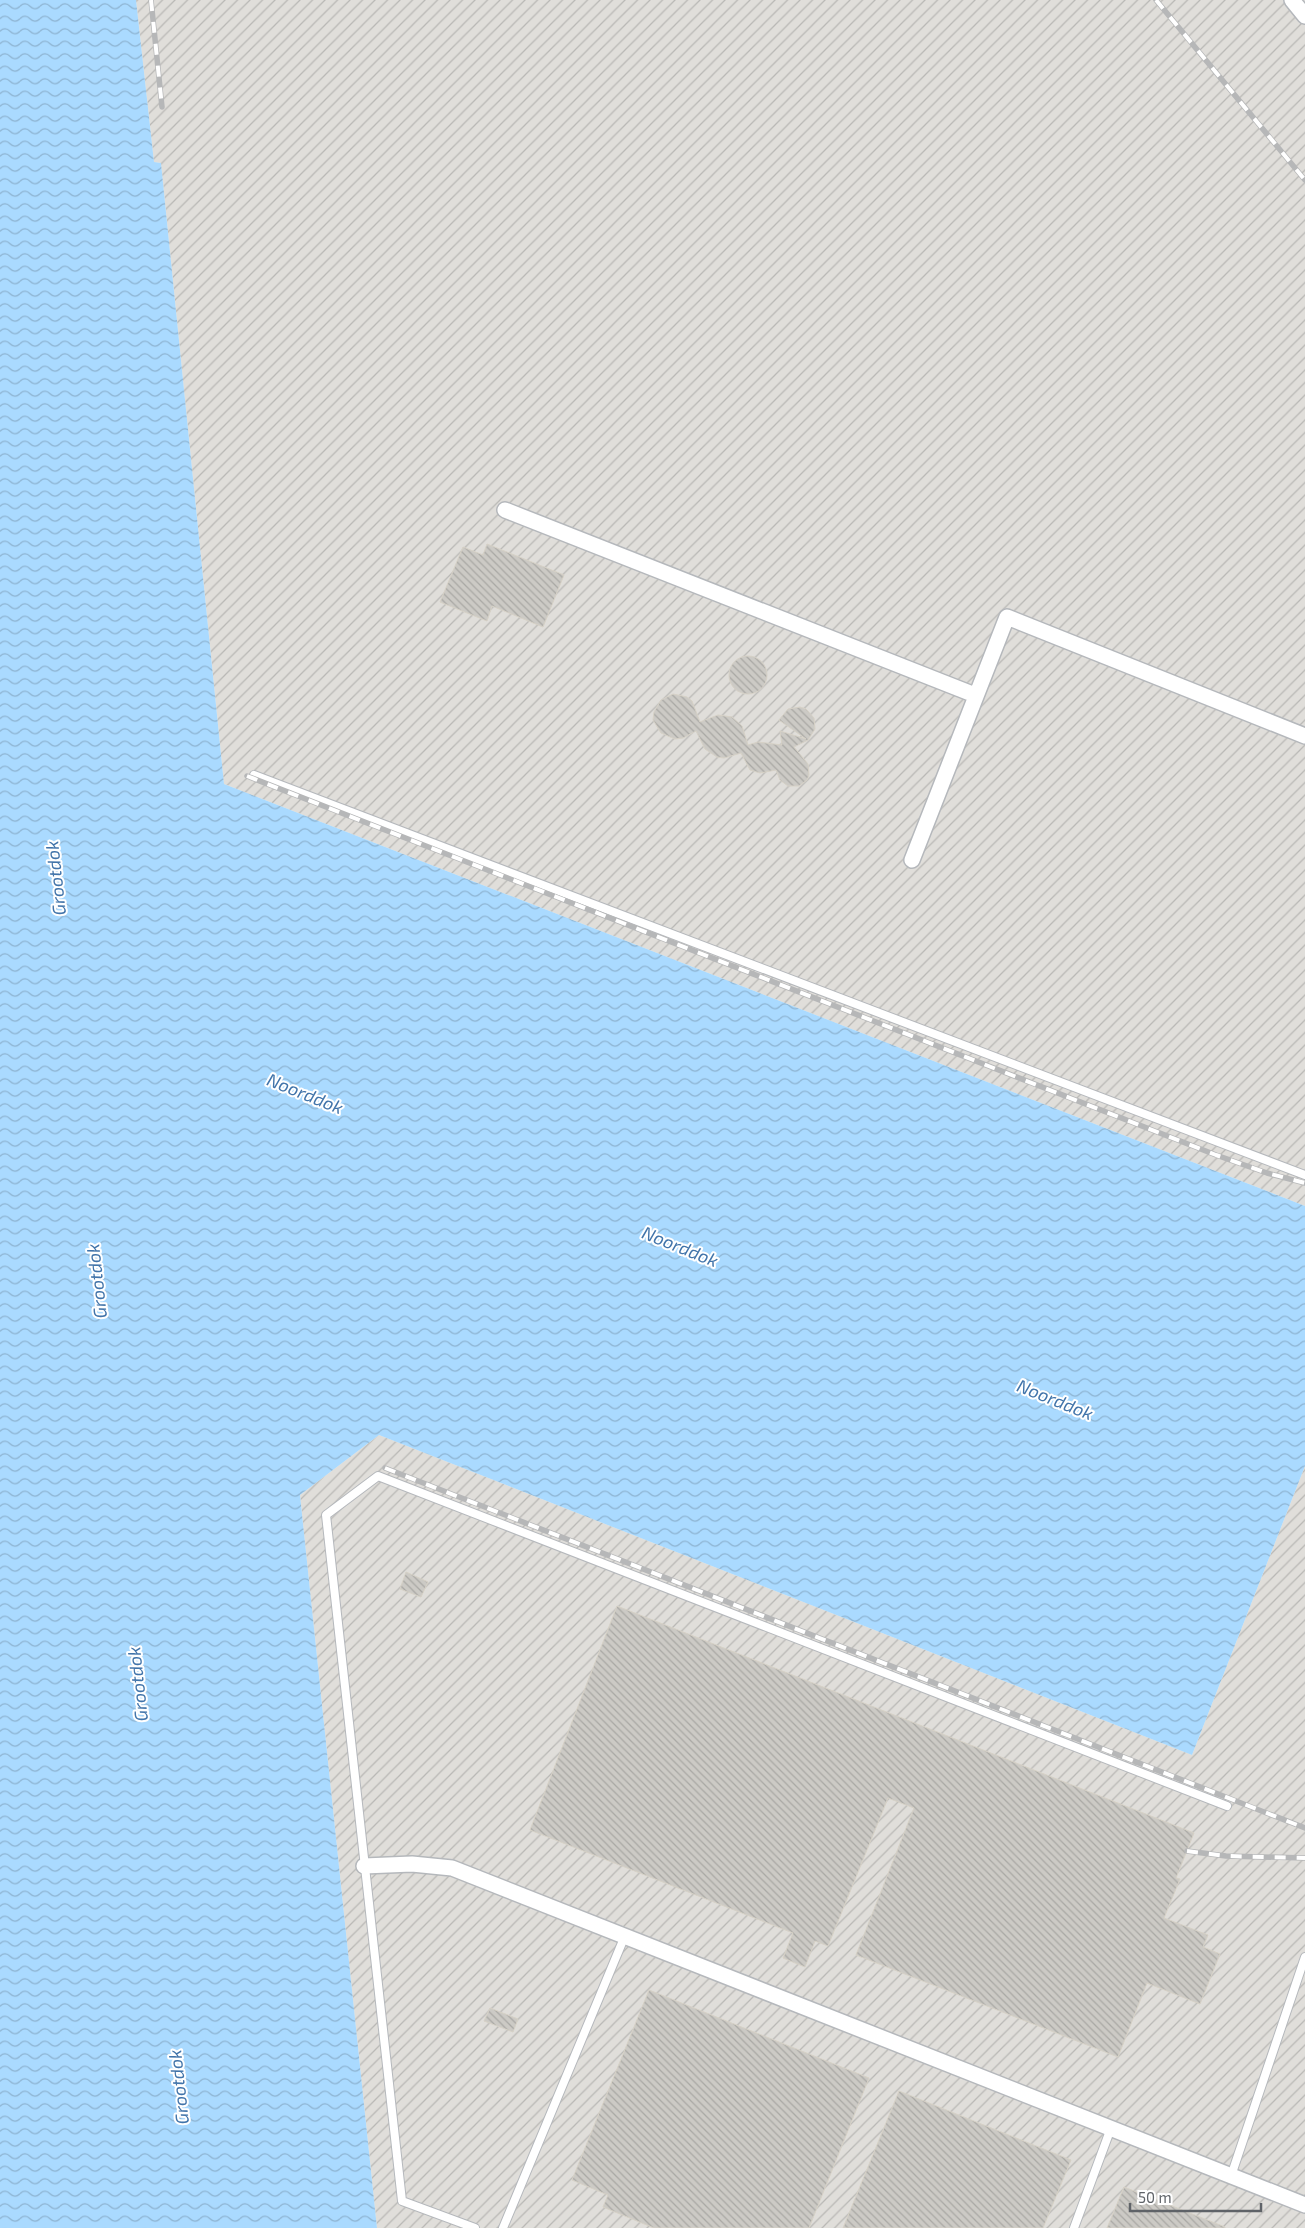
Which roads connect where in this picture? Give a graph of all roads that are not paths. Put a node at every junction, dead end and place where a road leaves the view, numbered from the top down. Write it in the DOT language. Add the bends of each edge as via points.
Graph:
graph roads {
  1 [pos="1292,0"];
  2 [pos="1305,16"];
  3 [pos="505,510"];
  4 [pos="975,696"];
  5 [pos="1305,736"];
  6 [pos="254,775"];
  7 [pos="912,860"];
  8 [pos="1305,1175"];
  9 [pos="1227,1806"];
  10 [pos="364,1866"];
  11 [pos="624,1938"];
  12 [pos="1305,1957"];
  13 [pos="1111,2128"];
  14 [pos="1231,2176"];
  15 [pos="1305,2205"];
  16 [pos="475,2228"];
  17 [pos="503,2228"];
  18 [pos="1074,2228"];
  1 -- 2 [label="street"];
  3 -- 4 [label="street"];
  4 -- 5 [label="street" via="1007,617"];
  4 -- 7 [label="street"];
  6 -- 8 [label="lane"];
  9 -- 10 [label="lane" via="378,1476 326,1515"];
  10 -- 11 [label="street" via="412,1864 452,1868"];
  10 -- 16 [label="lane" via="402,2201"];
  11 -- 13 [label="street"];
  11 -- 17 [label="lane"];
  12 -- 14 [label="lane"];
  13 -- 14 [label="street"];
  13 -- 18 [label="lane"];
  14 -- 15 [label="street"];
}
